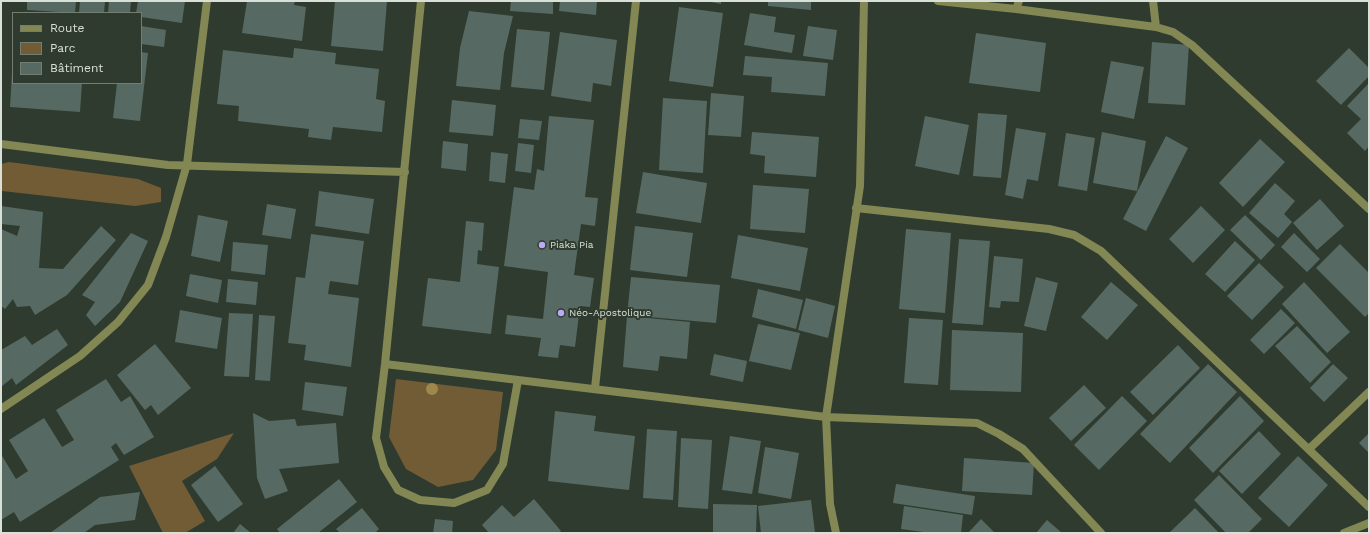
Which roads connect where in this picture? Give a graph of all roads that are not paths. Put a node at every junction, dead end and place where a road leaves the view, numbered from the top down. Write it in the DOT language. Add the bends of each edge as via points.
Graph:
graph roads {
  1 [pos="207,1"];
  2 [pos="421,1"];
  3 [pos="636,1"];
  4 [pos="864,1"];
  5 [pos="938,1"];
  6 [pos="1153,1"];
  7 [pos="1018,5"];
  8 [pos="1156,27"];
  9 [pos="1,144"];
  10 [pos="187,164"];
  11 [pos="404,172"];
  12 [pos="856,208"];
  13 [pos="1369,209"];
  14 [pos="385,364"];
  15 [pos="518,380"];
  16 [pos="595,388"];
  17 [pos="1369,392"];
  18 [pos="1,409"];
  19 [pos="826,417"];
  20 [pos="1309,449"];
  21 [pos="1369,507"];
  22 [pos="1369,523"];
  23 [pos="836,533"];
  24 [pos="1100,533"];
  25 [pos="1344,533"];
  1 -- 10 [label="street"];
  2 -- 11 [label="street"];
  3 -- 16 [label="street"];
  4 -- 12 [label="street" via="860,186"];
  5 -- 7 [label="street"];
  6 -- 8 [label="street"];
  7 -- 8 [label="street"];
  8 -- 13 [label="street" via="1173,32 1192,45"];
  9 -- 10 [label="street" via="168,165"];
  10 -- 11 [label="street"];
  10 -- 18 [label="street" via="166,236 148,285 118,322 80,356"];
  11 -- 14 [label="street"];
  12 -- 19 [label="street"];
  12 -- 20 [label="street" via="1049,229 1074,236 1101,251"];
  14 -- 15 [label="street"];
  14 -- 15 [label="street" via="376,438 384,467 398,490 420,500 454,502 487,490 503,464"];
  15 -- 16 [label="street"];
  16 -- 19 [label="street"];
  17 -- 20 [label="street"];
  19 -- 23 [label="street" via="830,504"];
  19 -- 24 [label="street" via="977,424 1023,449"];
  20 -- 21 [label="street"];
  22 -- 25 [label="street"];
}
